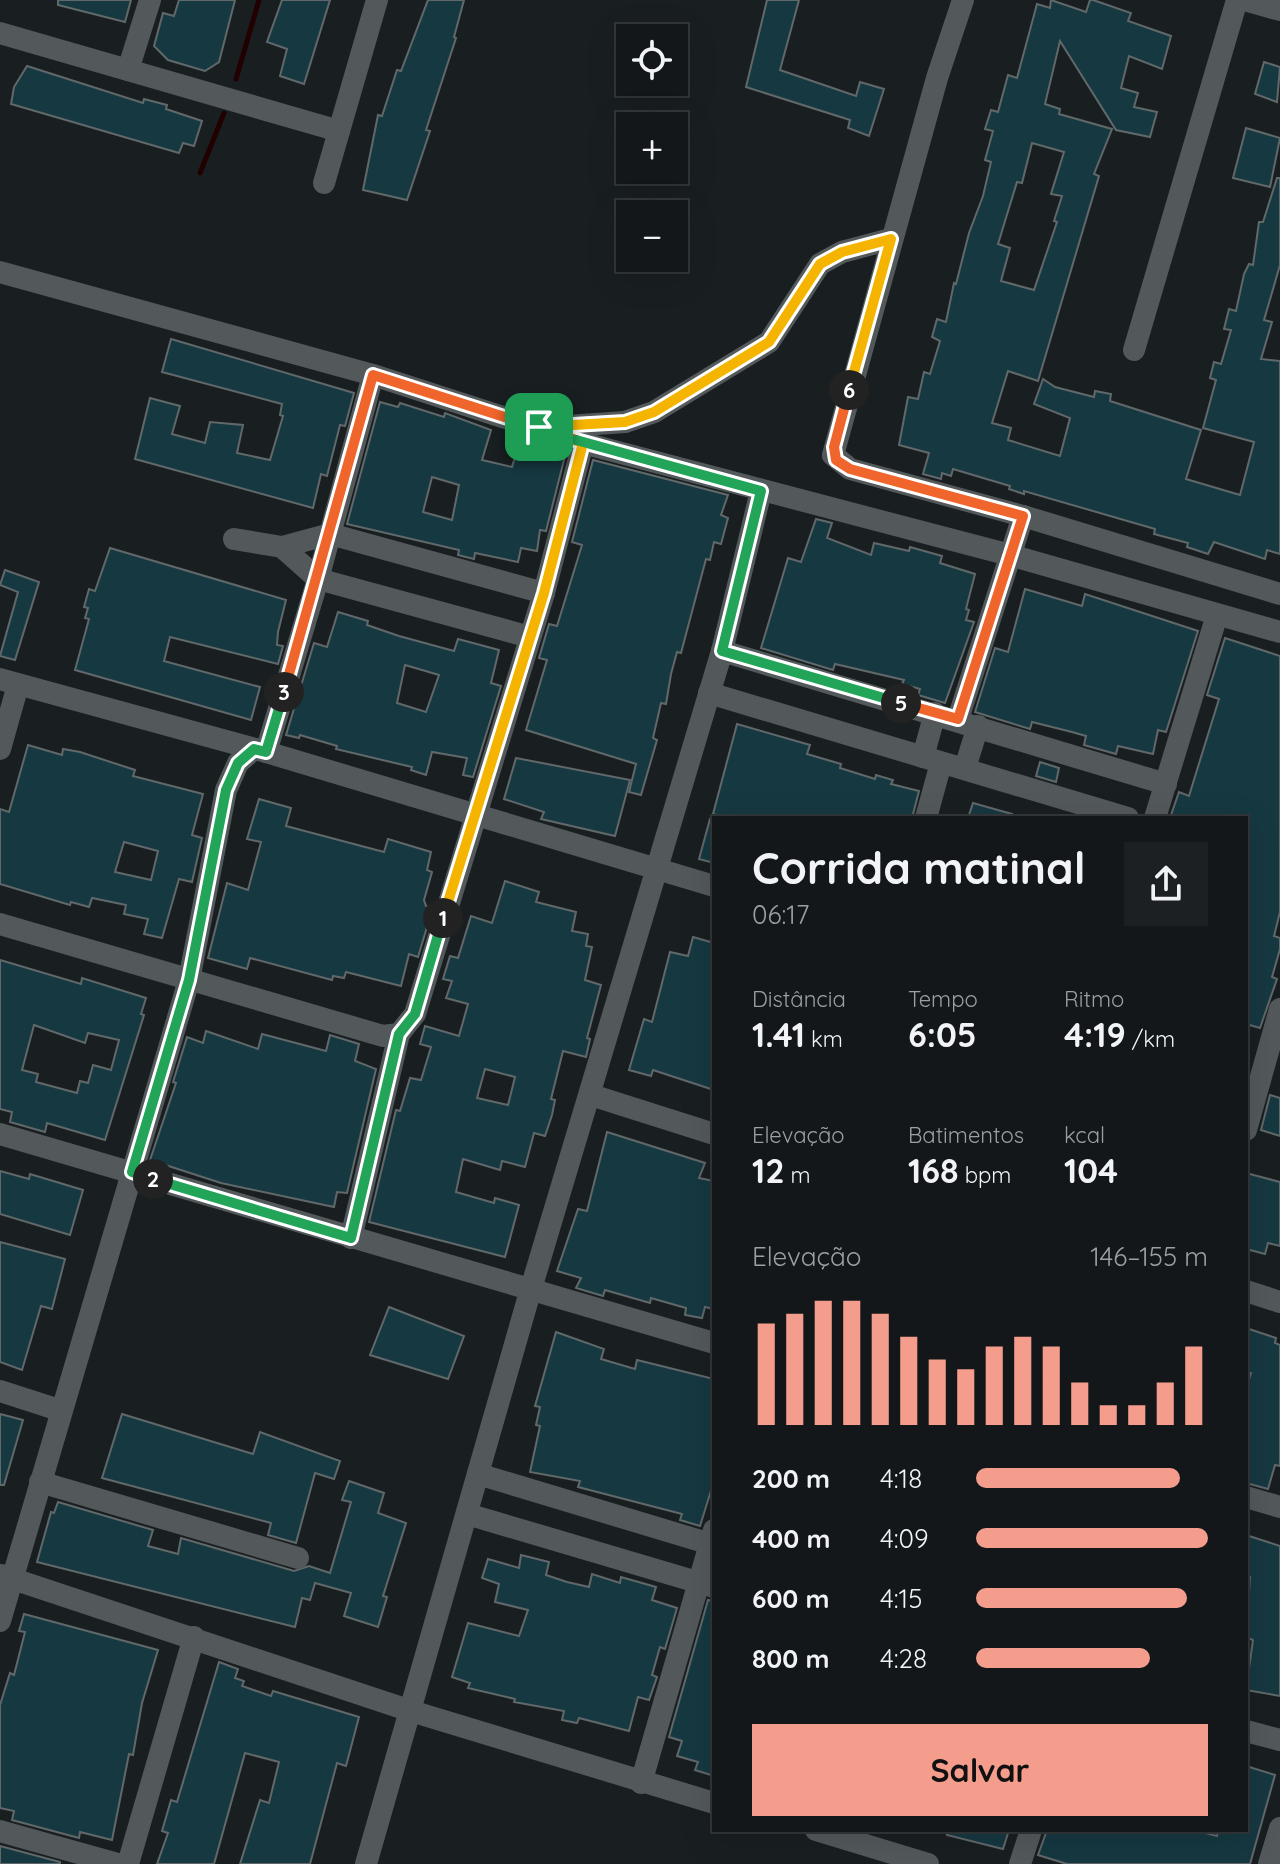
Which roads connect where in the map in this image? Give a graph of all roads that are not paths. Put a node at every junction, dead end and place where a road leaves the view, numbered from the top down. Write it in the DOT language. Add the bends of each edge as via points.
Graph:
graph roads {
  1 [pos="150,0"];
  2 [pos="377,0"];
  3 [pos="963,0"];
  4 [pos="1237,0"];
  5 [pos="1244,0"];
  6 [pos="1280,10"];
  7 [pos="0,33"];
  8 [pos="128,70"];
  9 [pos="339,131"];
  10 [pos="324,183"];
  11 [pos="891,239"];
  12 [pos="0,272"];
  13 [pos="1134,350"];
  14 [pos="373,375"];
  15 [pos="539,427"];
  16 [pos="583,443"];
  17 [pos="761,491"];
  18 [pos="1023,516"];
  19 [pos="330,534"];
  20 [pos="234,539"];
  21 [pos="282,547"];
  22 [pos="1010,555"];
  23 [pos="318,579"];
  24 [pos="544,593"];
  25 [pos="1280,594"];
  26 [pos="1217,615"];
  27 [pos="1280,632"];
  28 [pos="530,637"];
  29 [pos="722,651"];
  30 [pos="9,682"];
  31 [pos="709,693"];
  32 [pos="935,713"];
  33 [pos="968,723"];
  34 [pos="0,749"];
  35 [pos="260,750"];
  36 [pos="932,760"];
  37 [pos="965,768"];
  38 [pos="1166,784"];
  39 [pos="473,816"];
  40 [pos="926,816"];
  41 [pos="1121,816"];
  42 [pos="1156,816"];
  43 [pos="658,869"];
  44 [pos="712,885"];
  45 [pos="0,924"];
  46 [pos="189,980"];
  47 [pos="1280,1009"];
  48 [pos="399,1034"];
  49 [pos="1264,1055"];
  50 [pos="591,1095"];
  51 [pos="1248,1122"];
  52 [pos="712,1133"];
  53 [pos="0,1134"];
  54 [pos="132,1172"];
  55 [pos="351,1238"];
  56 [pos="530,1292"];
  57 [pos="1248,1292"];
  58 [pos="1280,1302"];
  59 [pos="712,1342"];
  60 [pos="0,1391"];
  61 [pos="59,1410"];
  62 [pos="478,1474"];
  63 [pos="40,1482"];
  64 [pos="1248,1498"];
  65 [pos="1280,1507"];
  66 [pos="467,1514"];
  67 [pos="712,1539"];
  68 [pos="712,1545"];
  69 [pos="298,1558"];
  70 [pos="7,1577"];
  71 [pos="706,1584"];
  72 [pos="0,1621"];
  73 [pos="194,1637"];
  74 [pos="411,1711"];
  75 [pos="1248,1732"];
  76 [pos="1280,1740"];
  77 [pos="641,1783"];
  78 [pos="712,1802"];
  79 [pos="1280,1828"];
  80 [pos="0,1831"];
  81 [pos="830,1832"];
  82 [pos="1030,1832"];
  83 [pos="859,1836"];
  84 [pos="118,1864"];
  85 [pos="128,1864"];
  86 [pos="366,1864"];
  87 [pos="928,1864"];
  88 [pos="1020,1864"];
  89 [pos="1269,1864"];
  1 -- 8 [label="street"];
  2 -- 9 [label="street"];
  3 -- 11 [label="street"];
  4 -- 13 [label="street"];
  5 -- 6 [label="street"];
  7 -- 8 [label="street"];
  8 -- 9 [label="street"];
  9 -- 10 [label="street"];
  11 -- 15 [label="street" via="842,252 820,264 769,342 654,412 625,422"];
  11 -- 18 [label="street" via="833,455 850,469"];
  12 -- 14 [label="street"];
  14 -- 15 [label="street"];
  14 -- 19 [label="street"];
  15 -- 16 [label="street"];
  16 -- 17 [label="street"];
  16 -- 24 [label="street"];
  17 -- 22 [label="street"];
  17 -- 29 [label="street"];
  18 -- 22 [label="street"];
  18 -- 25 [label="street"];
  19 -- 21 [label="street"];
  19 -- 23 [label="street"];
  19 -- 24 [label="street"];
  20 -- 21 [label="street"];
  21 -- 23 [label="street"];
  22 -- 26 [label="street"];
  22 -- 33 [label="street"];
  23 -- 28 [label="street"];
  23 -- 35 [label="street"];
  24 -- 28 [label="street"];
  26 -- 27 [label="street"];
  26 -- 38 [label="street"];
  28 -- 39 [label="street"];
  29 -- 31 [label="street"];
  29 -- 32 [label="street"];
  30 -- 34 [label="street"];
  30 -- 35 [label="street"];
  31 -- 36 [label="street"];
  31 -- 43 [label="street"];
  32 -- 33 [label="street"];
  32 -- 36 [label="street"];
  33 -- 37 [label="street"];
  33 -- 38 [label="street"];
  35 -- 39 [label="street"];
  35 -- 46 [label="street" via="238,763 226,790"];
  36 -- 37 [label="street"];
  36 -- 40 [label="street"];
  37 -- 41 [label="street"];
  38 -- 42 [label="street"];
  39 -- 43 [label="street"];
  39 -- 48 [label="street" via="415,1014"];
  43 -- 44 [label="street"];
  43 -- 50 [label="street"];
  45 -- 46 [label="street"];
  46 -- 48 [label="street" via="383,1036"];
  46 -- 54 [label="street"];
  47 -- 49 [label="street"];
  48 -- 55 [label="street"];
  49 -- 51 [label="street"];
  50 -- 52 [label="street"];
  50 -- 56 [label="street"];
  53 -- 54 [label="street"];
  54 -- 55 [label="street"];
  54 -- 61 [label="street"];
  55 -- 56 [label="street"];
  56 -- 59 [label="street"];
  56 -- 62 [label="street"];
  57 -- 58 [label="street"];
  60 -- 61 [label="street"];
  61 -- 63 [label="street"];
  62 -- 66 [label="street"];
  62 -- 67 [label="street"];
  63 -- 69 [label="street"];
  63 -- 70 [label="street"];
  64 -- 65 [label="street"];
  66 -- 71 [label="street"];
  66 -- 74 [label="street"];
  68 -- 71 [label="street"];
  70 -- 72 [label="street"];
  70 -- 73 [label="street"];
  71 -- 77 [label="street"];
  73 -- 74 [label="street"];
  73 -- 85 [label="street"];
  74 -- 77 [label="street"];
  74 -- 86 [label="street"];
  75 -- 76 [label="street"];
  77 -- 78 [label="street"];
  79 -- 89 [label="street"];
  80 -- 84 [label="street"];
  81 -- 83 [label="street"];
  82 -- 88 [label="street"];
  83 -- 87 [label="street"];
}
